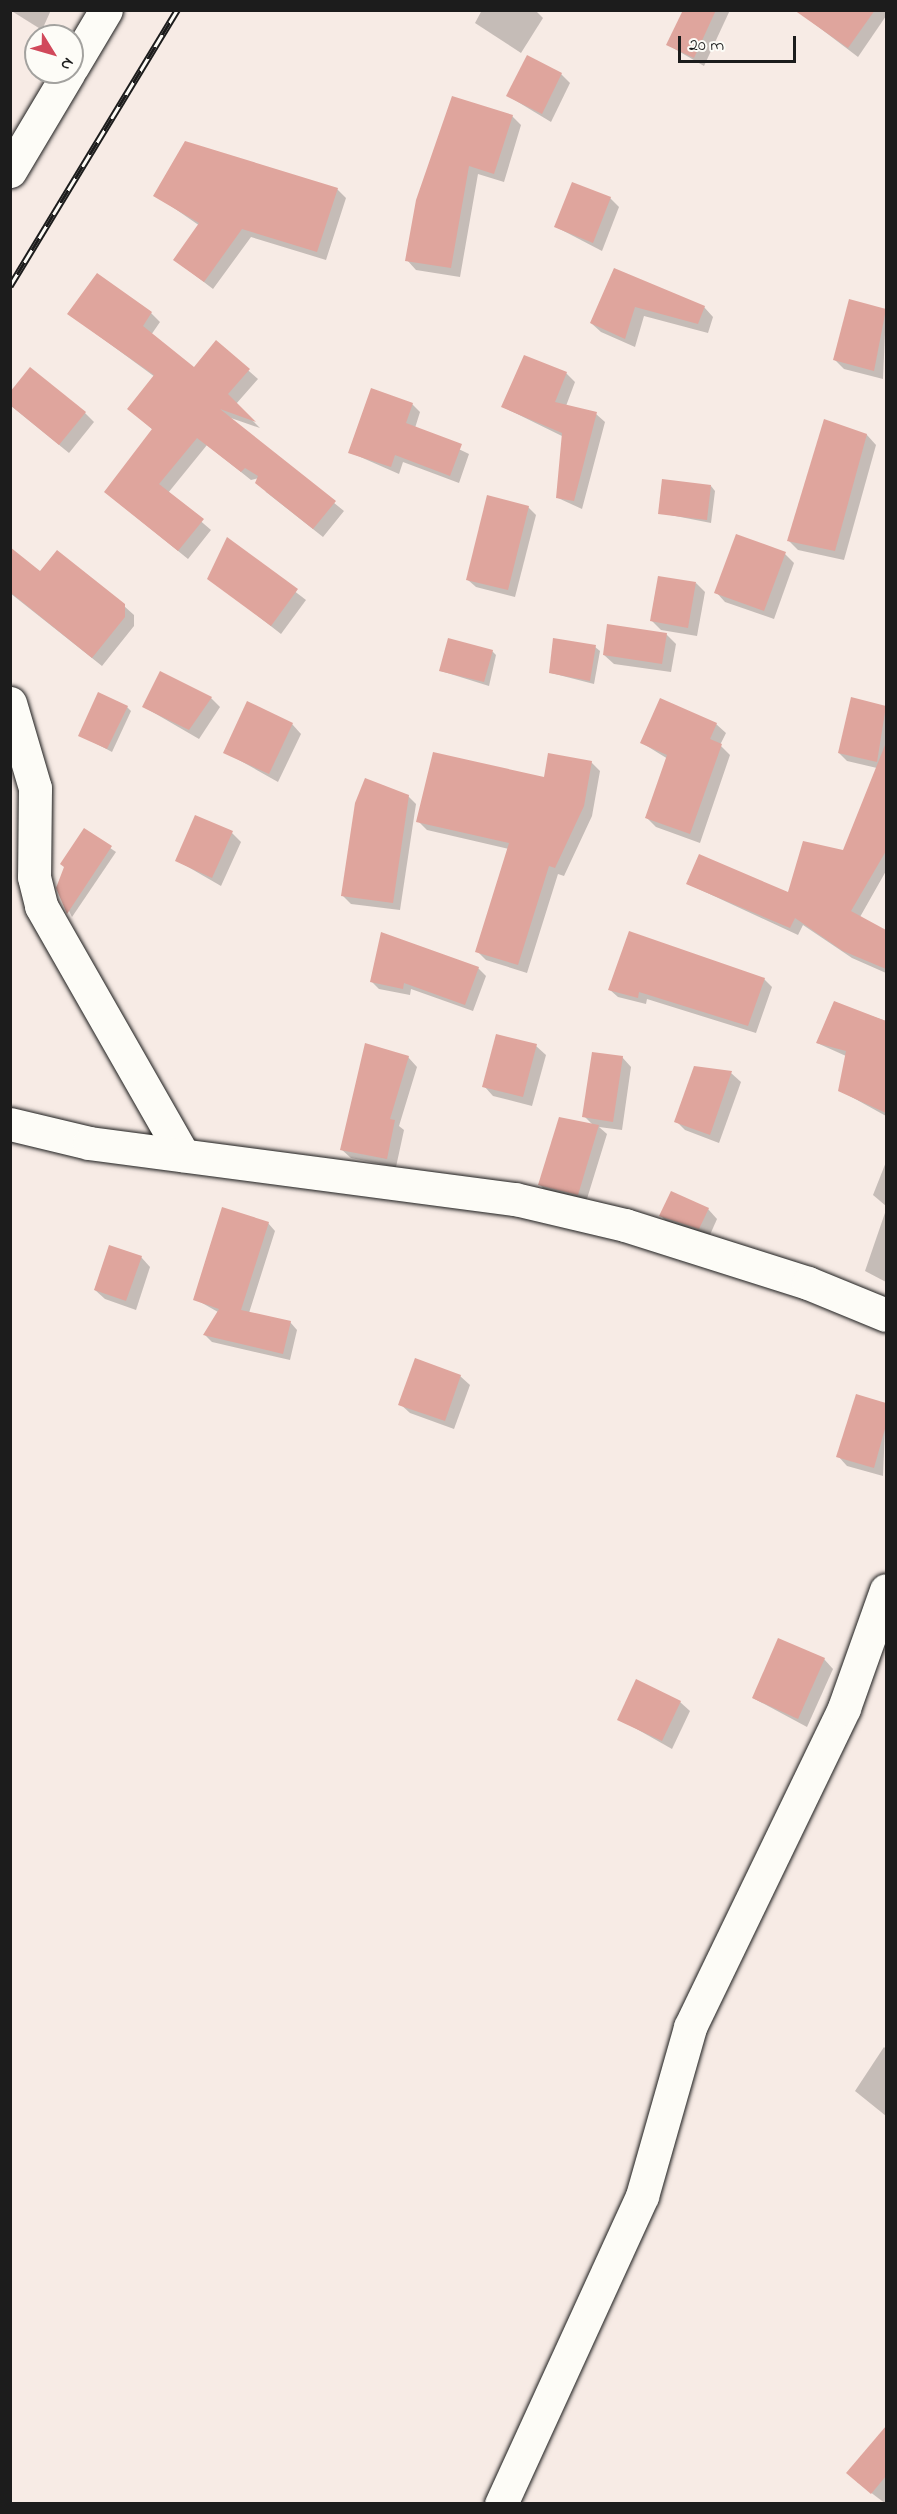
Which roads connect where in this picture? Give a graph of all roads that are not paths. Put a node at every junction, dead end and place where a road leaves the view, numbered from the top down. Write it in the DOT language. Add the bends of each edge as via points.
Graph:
graph roads {
  1 [pos="106,10"];
  2 [pos="84,48"];
  3 [pos="62,84"];
  4 [pos="10,171"];
  5 [pos="10,703"];
  6 [pos="10,1124"];
  7 [pos="183,1155"];
  8 [pos="886,1315"];
  9 [pos="886,1590"];
  10 [pos="501,2504"];
  1 -- 2 [label="street"];
  3 -- 4 [label="street"];
  5 -- 7 [label="street" via="35,788 34,877 41,906"];
  6 -- 7 [label="street" via="88,1143"];
  7 -- 8 [label="street" via="515,1199 625,1225 808,1283"];
  9 -- 10 [label="street" via="844,1708 690,2027 642,2196"];
}
